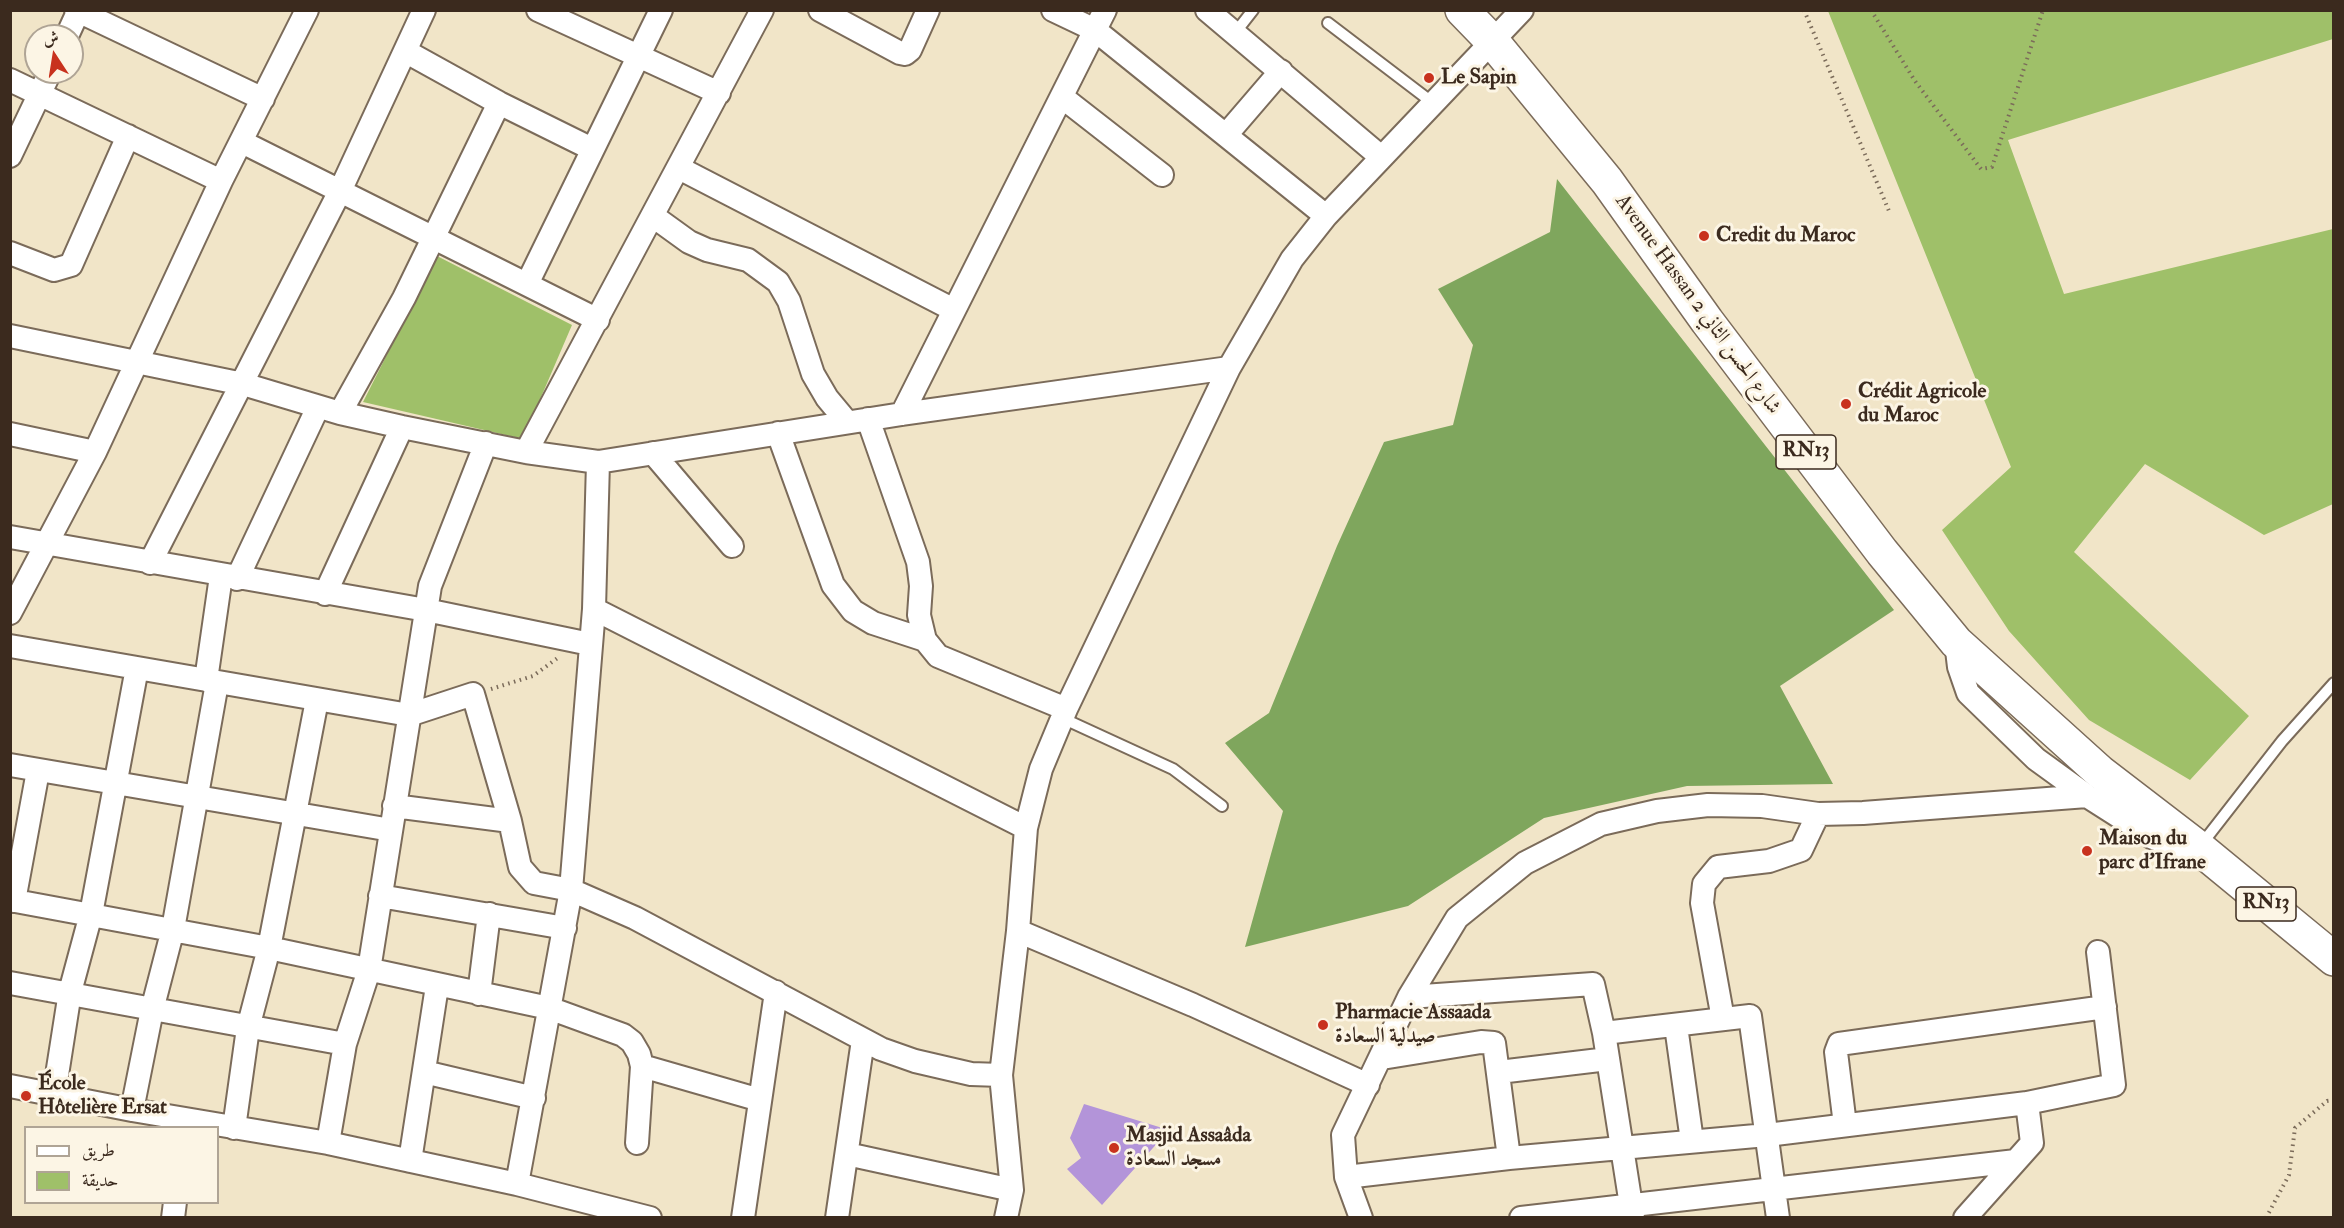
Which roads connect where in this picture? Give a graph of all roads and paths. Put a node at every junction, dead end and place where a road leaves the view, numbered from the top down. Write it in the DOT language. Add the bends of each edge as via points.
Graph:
graph roads {
  1 [pos="307,10"];
  2 [pos="424,10"];
  3 [pos="661,10"];
  4 [pos="762,10"];
  5 [pos="820,10"];
  6 [pos="928,10"];
  7 [pos="1053,10"];
  8 [pos="1207,10"];
  9 [pos="1253,10"];
  10 [pos="1462,10"];
  11 [pos="1522,10"];
  12 [pos="1804,10"];
  13 [pos="1871,10"];
  14 [pos="2043,10"];
  15 [pos="77,11"];
  16 [pos="549,13"];
  17 [pos="1100,20"];
  18 [pos="1328,23"];
  19 [pos="1235,33"];
  20 [pos="1493,42"];
  21 [pos="405,51"];
  22 [pos="638,57"];
  23 [pos="1281,71"];
  24 [pos="10,80"];
  25 [pos="45,84"];
  26 [pos="719,93"];
  27 [pos="40,94"];
  28 [pos="1062,97"];
  29 [pos="263,99"];
  30 [pos="499,103"];
  31 [pos="1433,103"];
  32 [pos="1226,135"];
  33 [pos="128,136"];
  34 [pos="242,142"];
  35 [pos="592,149"];
  36 [pos="10,156"];
  37 [pos="1381,157"];
  38 [pos="679,168"];
  39 [pos="1162,175"];
  40 [pos="221,181"];
  41 [pos="340,191"];
  42 [pos="1888,211"];
  43 [pos="653,216"];
  44 [pos="1326,216"];
  45 [pos="434,238"];
  46 [pos="10,253"];
  47 [pos="527,284"];
  48 [pos="954,310"];
  49 [pos="598,320"];
  50 [pos="10,336"];
  51 [pos="136,361"];
  52 [pos="1229,368"];
  53 [pos="243,384"];
  54 [pos="318,407"];
  55 [pos="340,413"];
  56 [pos="902,414"];
  57 [pos="858,421"];
  58 [pos="402,427"];
  59 [pos="778,433"];
  60 [pos="10,434"];
  61 [pos="486,442"];
  62 [pos="95,452"];
  63 [pos="526,452"];
  64 [pos="653,453"];
  65 [pos="598,462"];
  66 [pos="10,537"];
  67 [pos="46,544"];
  68 [pos="732,546"];
  69 [pos="150,563"];
  70 [pos="229,577"];
  71 [pos="325,594"];
  72 [pos="594,609"];
  73 [pos="426,610"];
  74 [pos="10,613"];
  75 [pos="925,640"];
  76 [pos="580,642"];
  77 [pos="1956,642"];
  78 [pos="10,646"];
  79 [pos="137,669"];
  80 [pos="211,681"];
  81 [pos="2334,683"];
  82 [pos="472,694"];
  83 [pos="317,700"];
  84 [pos="1064,713"];
  85 [pos="410,715"];
  86 [pos="10,765"];
  87 [pos="38,771"];
  88 [pos="114,784"];
  89 [pos="2086,796"];
  90 [pos="197,797"];
  91 [pos="394,806"];
  92 [pos="1222,806"];
  93 [pos="296,813"];
  94 [pos="1818,814"];
  95 [pos="510,821"];
  96 [pos="1026,828"];
  97 [pos="391,830"];
  98 [pos="2199,848"];
  99 [pos="571,890"];
  100 [pos="380,896"];
  101 [pos="12,900"];
  102 [pos="91,914"];
  103 [pos="489,914"];
  104 [pos="565,928"];
  105 [pos="173,929"];
  106 [pos="1018,932"];
  107 [pos="269,948"];
  108 [pos="2098,952"];
  109 [pos="2334,959"];
  110 [pos="369,970"];
  111 [pos="10,982"];
  112 [pos="437,986"];
  113 [pos="70,992"];
  114 [pos="776,993"];
  115 [pos="479,994"];
  116 [pos="1409,997"];
  117 [pos="2105,1007"];
  118 [pos="549,1008"];
  119 [pos="152,1010"];
  120 [pos="1723,1019"];
  121 [pos="1676,1026"];
  122 [pos="248,1028"];
  123 [pos="1604,1033"];
  124 [pos="863,1040"];
  125 [pos="345,1044"];
  126 [pos="1382,1058"];
  127 [pos="1608,1059"];
  128 [pos="642,1066"];
  129 [pos="424,1072"];
  130 [pos="1499,1072"];
  131 [pos="1001,1075"];
  132 [pos="1368,1085"];
  133 [pos="10,1086"];
  134 [pos="54,1094"];
  135 [pos="534,1098"];
  136 [pos="760,1100"];
  137 [pos="2334,1100"];
  138 [pos="2027,1103"];
  139 [pos="132,1110"];
  140 [pos="190,1124"];
  141 [pos="1845,1125"];
  142 [pos="212,1126"];
  143 [pos="219,1127"];
  144 [pos="234,1128"];
  145 [pos="1767,1135"];
  146 [pos="1692,1141"];
  147 [pos="328,1143"];
  148 [pos="637,1143"];
  149 [pos="1621,1148"];
  150 [pos="847,1154"];
  151 [pos="1509,1158"];
  152 [pos="410,1161"];
  153 [pos="2016,1161"];
  154 [pos="1346,1177"];
  155 [pos="517,1184"];
  156 [pos="1012,1190"];
  157 [pos="1774,1190"];
  158 [pos="1633,1212"];
  159 [pos="643,1217"];
  160 [pos="743,1218"];
  161 [pos="837,1218"];
  162 [pos="1006,1218"];
  163 [pos="1361,1218"];
  164 [pos="1521,1218"];
  165 [pos="1778,1218"];
  166 [pos="1965,1218"];
  167 [pos="2266,1218"];
  1 -- 29 [label="street"];
  2 -- 21 [label="street"];
  3 -- 22 [label="street"];
  4 -- 26 [label="street"];
  5 -- 6 [label="street" via="900,54 910,50"];
  7 -- 17 [label="street"];
  8 -- 19 [label="street"];
  9 -- 19 [label="lane"];
  10 -- 20 [label="main road, Avenue Hassan 2 شارع الحسن الثاني / RN13"];
  11 -- 20 [label="street"];
  12 -- 42 [label="path"];
  13 -- 14 [label="path" via="1915,81 1982,169 1992,167"];
  15 -- 29 [label="street"];
  16 -- 22 [label="street"];
  17 -- 28 [label="street"];
  17 -- 32 [label="street"];
  18 -- 31 [label="lane"];
  19 -- 23 [label="street"];
  20 -- 31 [label="street"];
  20 -- 77 [label="main road, Avenue Hassan 2 شارع الحسن الثاني / RN13" via="1607,181 1728,349 1882,552"];
  21 -- 30 [label="street"];
  21 -- 41 [label="street"];
  22 -- 26 [label="street"];
  22 -- 35 [label="street"];
  23 -- 32 [label="street"];
  23 -- 37 [label="street"];
  24 -- 27 [label="street"];
  25 -- 27 [label="street"];
  26 -- 38 [label="street"];
  27 -- 33 [label="street"];
  27 -- 36 [label="street"];
  28 -- 39 [label="street"];
  28 -- 48 [label="street"];
  29 -- 34 [label="street"];
  30 -- 35 [label="street"];
  30 -- 45 [label="street"];
  31 -- 37 [label="street"];
  32 -- 44 [label="street"];
  33 -- 40 [label="street"];
  33 -- 46 [label="street" via="71,266 54,270"];
  34 -- 40 [label="street"];
  34 -- 41 [label="street"];
  35 -- 47 [label="street"];
  37 -- 44 [label="street"];
  38 -- 43 [label="street"];
  38 -- 48 [label="street"];
  40 -- 51 [label="street"];
  41 -- 45 [label="street"];
  41 -- 53 [label="street"];
  43 -- 49 [label="street"];
  43 -- 57 [label="street" via="689,242 748,260 778,282 826,398"];
  44 -- 52 [label="street" via="1292,259"];
  45 -- 47 [label="street"];
  45 -- 55 [label="street"];
  47 -- 49 [label="street"];
  48 -- 56 [label="street"];
  49 -- 63 [label="street"];
  50 -- 51 [label="street"];
  51 -- 53 [label="street"];
  51 -- 62 [label="street"];
  52 -- 56 [label="street"];
  52 -- 84 [label="street"];
  53 -- 54 [label="street"];
  53 -- 69 [label="street"];
  54 -- 55 [label="street"];
  54 -- 70 [label="street"];
  55 -- 58 [label="street"];
  56 -- 57 [label="street"];
  57 -- 59 [label="street"];
  57 -- 75 [label="street" via="918,562"];
  58 -- 61 [label="street"];
  58 -- 71 [label="street"];
  59 -- 64 [label="street"];
  59 -- 75 [label="street" via="833,585 853,611"];
  60 -- 62 [label="street"];
  61 -- 63 [label="street"];
  61 -- 73 [label="street" via="430,586"];
  62 -- 67 [label="street"];
  63 -- 65 [label="street"];
  64 -- 65 [label="street"];
  64 -- 68 [label="street"];
  65 -- 72 [label="street"];
  66 -- 67 [label="street"];
  67 -- 69 [label="street"];
  67 -- 74 [label="street"];
  69 -- 70 [label="street"];
  70 -- 71 [label="street"];
  70 -- 80 [label="street"];
  71 -- 73 [label="street"];
  72 -- 76 [label="street"];
  72 -- 96 [label="street"];
  73 -- 76 [label="street"];
  73 -- 85 [label="street"];
  75 -- 84 [label="street" via="938,656"];
  76 -- 82 [label="path" via="533,676"];
  76 -- 99 [label="street"];
  77 -- 89 [label="street" via="1968,693 2036,759"];
  77 -- 98 [label="main road, Avenue Hassan 2 شارع الحسن الثاني / RN13" via="2100,772"];
  78 -- 79 [label="street"];
  79 -- 80 [label="street"];
  79 -- 88 [label="street"];
  80 -- 83 [label="street"];
  80 -- 90 [label="street"];
  81 -- 98 [label="lane" via="2282,741"];
  82 -- 85 [label="street"];
  82 -- 95 [label="street"];
  83 -- 85 [label="street"];
  83 -- 93 [label="street"];
  84 -- 92 [label="lane" via="1173,769"];
  84 -- 96 [label="street" via="1041,769"];
  85 -- 91 [label="street"];
  86 -- 87 [label="street"];
  87 -- 88 [label="street"];
  87 -- 101 [label="street"];
  88 -- 90 [label="street"];
  88 -- 102 [label="street"];
  89 -- 94 [label="street"];
  89 -- 98 [label="street" via="2153,838 2175,846"];
  90 -- 93 [label="street"];
  90 -- 105 [label="street"];
  91 -- 95 [label="street"];
  91 -- 97 [label="street"];
  93 -- 97 [label="street"];
  93 -- 107 [label="street"];
  94 -- 116 [label="street" via="1762,806 1708,806 1657,811 1601,824 1525,863 1457,918"];
  94 -- 120 [label="street" via="1801,850 1769,861 1718,867 1704,884 1702,903"];
  95 -- 99 [label="street" via="520,867 529,880"];
  96 -- 106 [label="street"];
  97 -- 100 [label="street"];
  98 -- 109 [label="main road, Avenue Hassan 2 شارع الحسن الثاني / RN13"];
  99 -- 104 [label="street"];
  99 -- 114 [label="street" via="635,918"];
  100 -- 103 [label="street"];
  100 -- 110 [label="street"];
  101 -- 102 [label="street"];
  102 -- 105 [label="street"];
  102 -- 113 [label="street"];
  103 -- 104 [label="street"];
  103 -- 115 [label="street"];
  104 -- 118 [label="street"];
  105 -- 107 [label="street"];
  105 -- 119 [label="street"];
  106 -- 131 [label="street"];
  106 -- 132 [label="street" via="1193,1005"];
  107 -- 110 [label="street"];
  107 -- 122 [label="street"];
  108 -- 117 [label="street"];
  110 -- 112 [label="street"];
  110 -- 125 [label="street"];
  111 -- 113 [label="street"];
  112 -- 115 [label="street"];
  112 -- 129 [label="street"];
  113 -- 119 [label="street"];
  113 -- 134 [label="street"];
  114 -- 124 [label="street"];
  114 -- 136 [label="street"];
  115 -- 118 [label="street"];
  116 -- 123 [label="street" via="1593,984"];
  116 -- 126 [label="street"];
  117 -- 138 [label="street" via="2115,1085"];
  117 -- 141 [label="street" via="1839,1044 1836,1052"];
  118 -- 128 [label="street" via="623,1035 632,1042"];
  118 -- 135 [label="street"];
  119 -- 122 [label="street"];
  119 -- 139 [label="street"];
  120 -- 121 [label="street"];
  120 -- 145 [label="street" via="1750,1016"];
  121 -- 123 [label="street"];
  121 -- 146 [label="street"];
  122 -- 125 [label="street"];
  122 -- 144 [label="street"];
  123 -- 127 [label="street"];
  124 -- 131 [label="street" via="915,1061 971,1074"];
  124 -- 150 [label="street"];
  125 -- 147 [label="street"];
  126 -- 130 [label="street" via="1488,1042 1496,1048"];
  126 -- 132 [label="street"];
  127 -- 130 [label="street"];
  127 -- 149 [label="street"];
  128 -- 136 [label="street"];
  128 -- 148 [label="street"];
  129 -- 135 [label="street"];
  129 -- 152 [label="street"];
  130 -- 151 [label="street"];
  131 -- 156 [label="street"];
  132 -- 154 [label="street" via="1343,1135"];
  133 -- 134 [label="street"];
  134 -- 139 [label="street"];
  135 -- 155 [label="street"];
  136 -- 160 [label="street"];
  137 -- 167 [label="path" via="2327,1101 2295,1128 2289,1174"];
  138 -- 141 [label="street"];
  138 -- 153 [label="street" via="2032,1143"];
  139 -- 140 [label="street"];
  140 -- 142 [label="street"];
  141 -- 145 [label="street"];
  143 -- 144 [label="street"];
  144 -- 147 [label="street"];
  145 -- 146 [label="street"];
  145 -- 157 [label="street"];
  146 -- 149 [label="street"];
  147 -- 152 [label="street"];
  149 -- 151 [label="street"];
  149 -- 158 [label="street"];
  150 -- 156 [label="street"];
  150 -- 161 [label="street"];
  151 -- 154 [label="street"];
  152 -- 155 [label="street"];
  153 -- 157 [label="street"];
  153 -- 166 [label="street"];
  154 -- 163 [label="street"];
  155 -- 159 [label="street"];
  156 -- 162 [label="street"];
  157 -- 158 [label="street"];
  157 -- 165 [label="street"];
  158 -- 164 [label="street"];
}
